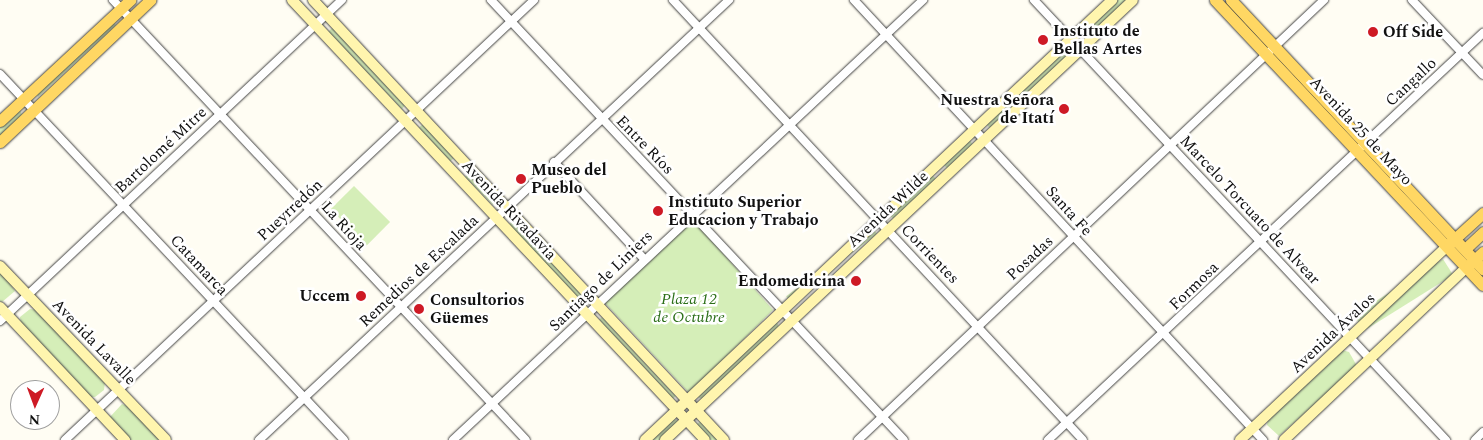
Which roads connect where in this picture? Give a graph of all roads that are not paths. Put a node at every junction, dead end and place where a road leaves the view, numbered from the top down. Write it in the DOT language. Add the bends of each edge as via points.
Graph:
graph roads {
  1 [pos="130,0"];
  2 [pos="150,0"];
  3 [pos="292,0"];
  4 [pos="313,0"];
  5 [pos="342,0"];
  6 [pos="491,0"];
  7 [pos="534,0"];
  8 [pos="673,0"];
  9 [pos="729,0"];
  10 [pos="854,0"];
  11 [pos="923,0"];
  12 [pos="1034,0"];
  13 [pos="1112,0"];
  14 [pos="1133,0"];
  15 [pos="1214,0"];
  16 [pos="1231,0"];
  17 [pos="1324,0"];
  18 [pos="1412,0"];
  19 [pos="117,4"];
  20 [pos="327,14"];
  21 [pos="130,18"];
  22 [pos="511,22"];
  23 [pos="316,24"];
  24 [pos="700,28"];
  25 [pos="1483,33"];
  26 [pos="886,34"];
  27 [pos="1070,39"];
  28 [pos="1079,49"];
  29 [pos="1270,50"];
  30 [pos="1462,52"];
  31 [pos="0,74"];
  32 [pos="1483,75"];
  33 [pos="24,99"];
  34 [pos="34,110"];
  35 [pos="416,111"];
  36 [pos="219,115"];
  37 [pos="601,119"];
  38 [pos="406,120"];
  39 [pos="0,121"];
  40 [pos="789,123"];
  41 [pos="974,129"];
  42 [pos="984,138"];
  43 [pos="1367,141"];
  44 [pos="0,142"];
  45 [pos="1170,144"];
  46 [pos="1357,151"];
  47 [pos="464,162"];
  48 [pos="554,162"];
  49 [pos="454,172"];
  50 [pos="124,204"];
  51 [pos="507,208"];
  52 [pos="310,210"];
  53 [pos="1483,213"];
  54 [pos="692,214"];
  55 [pos="497,218"];
  56 [pos="878,219"];
  57 [pos="888,230"];
  58 [pos="1483,232"];
  59 [pos="1074,236"];
  60 [pos="1455,239"];
  61 [pos="1261,241"];
  62 [pos="1446,247"];
  63 [pos="1465,249"];
  64 [pos="1483,252"];
  65 [pos="644,259"];
  66 [pos="1470,264"];
  67 [pos="0,266"];
  68 [pos="1483,269"];
  69 [pos="1483,285"];
  70 [pos="27,295"];
  71 [pos="214,301"];
  72 [pos="597,304"];
  73 [pos="399,307"];
  74 [pos="780,312"];
  75 [pos="2,314"];
  76 [pos="585,315"];
  77 [pos="789,321"];
  78 [pos="978,325"];
  79 [pos="1164,333"];
  80 [pos="1350,338"];
  81 [pos="1369,359"];
  82 [pos="119,389"];
  83 [pos="305,397"];
  84 [pos="686,401"];
  85 [pos="493,403"];
  86 [pos="97,410"];
  87 [pos="678,410"];
  88 [pos="696,410"];
  89 [pos="882,418"];
  90 [pos="686,420"];
  91 [pos="1067,423"];
  92 [pos="1252,429"];
  93 [pos="1483,432"];
  94 [pos="65,440"];
  95 [pos="125,440"];
  96 [pos="166,440"];
  97 [pos="259,440"];
  98 [pos="344,440"];
  99 [pos="453,440"];
  100 [pos="526,440"];
  101 [pos="645,440"];
  102 [pos="665,440"];
  103 [pos="705,440"];
  104 [pos="724,440"];
  105 [pos="858,440"];
  106 [pos="904,440"];
  107 [pos="1048,440"];
  108 [pos="1083,440"];
  109 [pos="1240,440"];
  110 [pos="1263,440"];
  111 [pos="1284,440"];
  112 [pos="1446,440"];
  113 [pos="1475,440"];
  1 -- 19 [label="main road"];
  2 -- 21 [label="main road"];
  3 -- 23 [label="main road, Avenida Rivadavia"];
  4 -- 20 [label="main road, Avenida Rivadavia"];
  5 -- 20 [label="street, Bartolomé Mitre"];
  6 -- 22 [label="street, Entre Ríos"];
  7 -- 22 [label="street, Pueyrredón"];
  8 -- 24 [label="street, Corrientes"];
  9 -- 24 [label="street, Remedios de Escalada"];
  10 -- 26 [label="street, Santa Fe"];
  11 -- 26 [label="street, Santiago de Liniers"];
  12 -- 27 [label="street, Marcelo Torcuato de Alvear"];
  13 -- 27 [label="main road, Avenida Wilde"];
  14 -- 28 [label="main road, Avenida Wilde"];
  15 -- 29 [label="main road, Avenida 25 de Mayo"];
  16 -- 29 [label="main road, Avenida 25 de Mayo"];
  17 -- 29 [label="street, Posadas"];
  18 -- 30 [label="street"];
  19 -- 21 [label="street, La Rioja"];
  19 -- 33 [label="main road"];
  20 -- 23 [label="street, Bartolomé Mitre"];
  20 -- 35 [label="main road, Avenida Rivadavia"];
  21 -- 34 [label="main road"];
  21 -- 36 [label="street, La Rioja"];
  22 -- 35 [label="street, Pueyrredón"];
  22 -- 37 [label="street, Entre Ríos"];
  23 -- 36 [label="street, Bartolomé Mitre"];
  23 -- 38 [label="main road, Avenida Rivadavia"];
  24 -- 37 [label="street, Remedios de Escalada"];
  24 -- 40 [label="street, Corrientes"];
  25 -- 30 [label="street, Cangallo"];
  26 -- 40 [label="street, Santiago de Liniers"];
  26 -- 41 [label="street, Santa Fe"];
  27 -- 28 [label="street, Marcelo Torcuato de Alvear"];
  27 -- 41 [label="main road, Avenida Wilde"];
  28 -- 42 [label="main road, Avenida Wilde"];
  28 -- 45 [label="street, Marcelo Torcuato de Alvear"];
  29 -- 43 [label="main road, Avenida 25 de Mayo"];
  29 -- 45 [label="street, Posadas"];
  29 -- 46 [label="main road, Avenida 25 de Mayo"];
  30 -- 32 [label="street"];
  30 -- 43 [label="street, Cangallo"];
  31 -- 33 [label="street, Catamarca"];
  33 -- 34 [label="street, Catamarca"];
  33 -- 39 [label="main road"];
  34 -- 44 [label="main road"];
  34 -- 50 [label="street, Catamarca"];
  35 -- 38 [label="street, Pueyrredón"];
  35 -- 47 [label="main road, Avenida Rivadavia"];
  36 -- 50 [label="street, Bartolomé Mitre"];
  36 -- 52 [label="street, La Rioja"];
  37 -- 48 [label="street, Remedios de Escalada"];
  37 -- 54 [label="street, Entre Ríos"];
  38 -- 49 [label="main road, Avenida Rivadavia"];
  38 -- 52 [label="street, Pueyrredón"];
  40 -- 54 [label="street, Santiago de Liniers"];
  40 -- 56 [label="street, Corrientes"];
  41 -- 42 [label="street, Santa Fe"];
  41 -- 56 [label="main road, Avenida Wilde"];
  42 -- 57 [label="main road, Avenida Wilde"];
  42 -- 59 [label="street, Santa Fe"];
  43 -- 46 [label="street, Cangallo"];
  43 -- 60 [label="main road, Avenida 25 de Mayo"];
  45 -- 59 [label="street, Posadas"];
  45 -- 61 [label="street, Marcelo Torcuato de Alvear"];
  46 -- 61 [label="street, Formosa"];
  46 -- 62 [label="main road, Avenida 25 de Mayo"];
  47 -- 49 [label="main road"];
  47 -- 51 [label="main road, Avenida Rivadavia"];
  48 -- 51 [label="street, Remedios de Escalada"];
  48 -- 65 [label="street"];
  49 -- 55 [label="main road, Avenida Rivadavia"];
  50 -- 70 [label="street, Bartolomé Mitre"];
  50 -- 71 [label="street, Catamarca"];
  51 -- 55 [label="street, Remedios de Escalada"];
  51 -- 72 [label="main road, Avenida Rivadavia"];
  52 -- 71 [label="street, Pueyrredón"];
  52 -- 73 [label="street, La Rioja"];
  53 -- 60 [label="main road"];
  54 -- 65 [label="street, Santiago de Liniers"];
  54 -- 74 [label="street, Entre Ríos"];
  55 -- 73 [label="street, Remedios de Escalada"];
  55 -- 76 [label="main road, Avenida Rivadavia"];
  56 -- 57 [label="street, Corrientes"];
  56 -- 74 [label="main road, Avenida Wilde"];
  57 -- 77 [label="main road, Avenida Wilde"];
  57 -- 78 [label="street, Corrientes"];
  58 -- 63 [label="main road"];
  59 -- 78 [label="street, Posadas"];
  59 -- 79 [label="street, Santa Fe"];
  60 -- 62 [label="main road"];
  60 -- 63 [label="main road, Avenida 25 de Mayo"];
  61 -- 79 [label="street, Formosa"];
  61 -- 80 [label="street, Marcelo Torcuato de Alvear"];
  62 -- 66 [label="main road, Avenida 25 de Mayo"];
  62 -- 80 [label="main road, Avenida Ávalos"];
  63 -- 66 [label="main road, Avenida 25 de Mayo"];
  64 -- 66 [label="main road"];
  65 -- 72 [label="street, Santiago de Liniers"];
  66 -- 68 [label="main road, Avenida 25 de Mayo"];
  66 -- 69 [label="main road, Avenida 25 de Mayo"];
  66 -- 81 [label="main road"];
  67 -- 70 [label="main road, Avenida Lavalle"];
  70 -- 75 [label="street, Bartolomé Mitre"];
  70 -- 82 [label="main road, Avenida Lavalle"];
  71 -- 82 [label="street, Pueyrredón"];
  71 -- 83 [label="street, Catamarca"];
  72 -- 76 [label="street, Santiago de Liniers"];
  72 -- 84 [label="main road, Avenida Rivadavia"];
  73 -- 83 [label="street, Remedios de Escalada"];
  73 -- 85 [label="street, La Rioja"];
  74 -- 77 [label="street, Entre Ríos"];
  74 -- 84 [label="main road, Avenida Wilde"];
  75 -- 86 [label="main road"];
  76 -- 85 [label="street, Santiago de Liniers"];
  76 -- 87 [label="main road, Avenida Rivadavia"];
  77 -- 88 [label="main road, Avenida Wilde"];
  77 -- 89 [label="street, Entre Ríos"];
  78 -- 89 [label="street, Posadas"];
  78 -- 91 [label="street, Corrientes"];
  79 -- 91 [label="street, Formosa"];
  79 -- 92 [label="street, Santa Fe"];
  80 -- 81 [label="street, Marcelo Torcuato de Alvear"];
  80 -- 92 [label="main road, Avenida Ávalos"];
  81 -- 111 [label="main road"];
  81 -- 112 [label="street, Marcelo Torcuato de Alvear"];
  82 -- 86 [label="street, Pueyrredón"];
  82 -- 96 [label="main road, Avenida Lavalle"];
  83 -- 97 [label="street, Remedios de Escalada"];
  83 -- 98 [label="street, Catamarca"];
  84 -- 87 [label="main road, Avenida Wilde"];
  84 -- 88 [label="main road, Avenida Rivadavia"];
  85 -- 99 [label="street, Santiago de Liniers"];
  85 -- 100 [label="street, La Rioja"];
  86 -- 94 [label="street, Pueyrredón"];
  86 -- 95 [label="main road"];
  87 -- 90 [label="main road, Avenida Rivadavia"];
  87 -- 101 [label="main road, Avenida Wilde"];
  88 -- 90 [label="main road, Avenida Wilde"];
  88 -- 104 [label="main road, Avenida Rivadavia"];
  89 -- 105 [label="street, Posadas"];
  89 -- 106 [label="street, Entre Ríos"];
  90 -- 102 [label="main road, Avenida Wilde"];
  90 -- 103 [label="main road, Avenida Rivadavia"];
  91 -- 107 [label="street, Formosa"];
  91 -- 108 [label="street, Corrientes"];
  92 -- 109 [label="main road, Avenida Ávalos"];
  92 -- 110 [label="street, Santa Fe"];
  93 -- 113 [label="street"];
}
